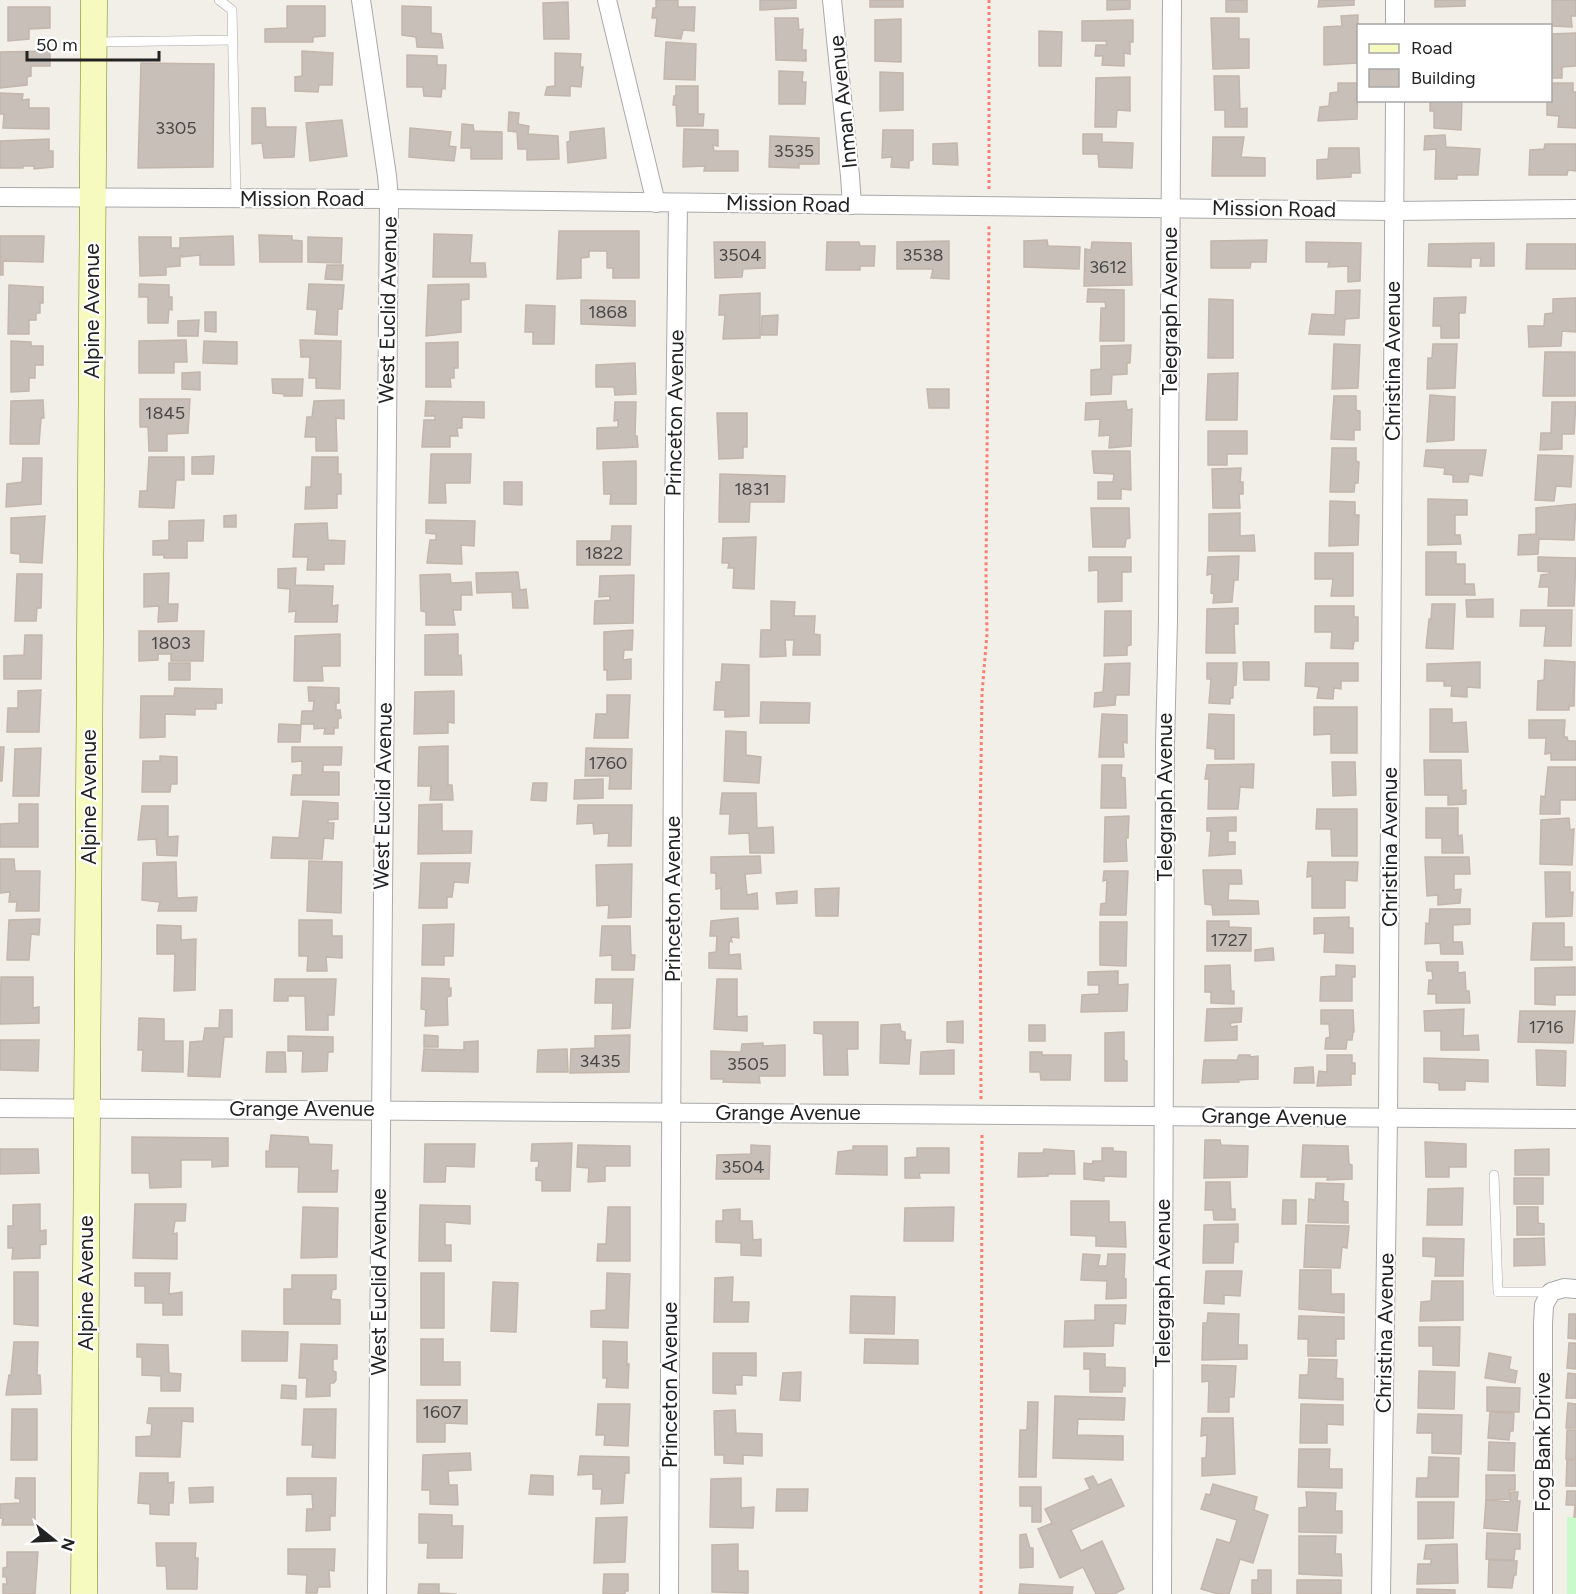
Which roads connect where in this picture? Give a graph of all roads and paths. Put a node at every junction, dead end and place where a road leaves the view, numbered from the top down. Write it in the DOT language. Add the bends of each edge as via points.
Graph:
graph roads {
  1 [pos="94,0"];
  2 [pos="219,0"];
  3 [pos="362,0"];
  4 [pos="608,0"];
  5 [pos="832,0"];
  6 [pos="989,0"];
  7 [pos="1172,0"];
  8 [pos="1395,0"];
  9 [pos="1395,24"];
  10 [pos="232,40"];
  11 [pos="93,42"];
  12 [pos="1395,102"];
  13 [pos="0,197"];
  14 [pos="93,198"];
  15 [pos="236,199"];
  16 [pos="389,199"];
  17 [pos="656,203"];
  18 [pos="678,203"];
  19 [pos="852,205"];
  20 [pos="990,206"];
  21 [pos="1171,208"];
  22 [pos="1576,209"];
  23 [pos="1394,211"];
  24 [pos="0,1108"];
  25 [pos="87,1108"];
  26 [pos="380,1109"];
  27 [pos="672,1112"];
  28 [pos="980,1113"];
  29 [pos="1164,1115"];
  30 [pos="1388,1118"];
  31 [pos="1576,1119"];
  32 [pos="1494,1175"];
  33 [pos="1576,1289"];
  34 [pos="1551,1292"];
  35 [pos="84,1594"];
  36 [pos="377,1594"];
  37 [pos="669,1594"];
  38 [pos="981,1594"];
  39 [pos="1162,1594"];
  40 [pos="1381,1594"];
  41 [pos="1543,1594"];
  1 -- 11 [label="street, Alpine Avenue"];
  2 -- 10 [label="lane" via="232,10"];
  3 -- 16 [label="street, West Euclid Avenue"];
  4 -- 17 [label="street"];
  5 -- 19 [label="street, Inman Avenue"];
  6 -- 20 [label="path"];
  7 -- 21 [label="street, Telegraph Avenue"];
  8 -- 9 [label="street"];
  10 -- 11 [label="lane"];
  10 -- 15 [label="lane"];
  11 -- 14 [label="street, Alpine Avenue"];
  12 -- 23 [label="street, Christina Avenue"];
  13 -- 14 [label="street, Mission Road"];
  14 -- 15 [label="street, Mission Road"];
  14 -- 25 [label="street, Alpine Avenue"];
  15 -- 16 [label="street, Mission Road"];
  16 -- 17 [label="street, Mission Road"];
  16 -- 26 [label="street, West Euclid Avenue"];
  17 -- 18 [label="street, Mission Road"];
  18 -- 19 [label="street, Mission Road"];
  18 -- 27 [label="street, Princeton Avenue"];
  19 -- 20 [label="street, Mission Road"];
  20 -- 21 [label="street, Mission Road"];
  20 -- 28 [label="path" via="987,634 980,833"];
  21 -- 23 [label="street, Mission Road"];
  21 -- 29 [label="street, Telegraph Avenue"];
  22 -- 23 [label="street, Mission Road"];
  23 -- 30 [label="street, Christina Avenue"];
  24 -- 25 [label="street, Grange Avenue"];
  25 -- 26 [label="street, Grange Avenue"];
  25 -- 35 [label="street, Alpine Avenue"];
  26 -- 27 [label="street, Grange Avenue"];
  26 -- 36 [label="street, West Euclid Avenue"];
  27 -- 28 [label="street, Grange Avenue"];
  27 -- 37 [label="street, Princeton Avenue"];
  28 -- 29 [label="street, Grange Avenue"];
  28 -- 38 [label="path"];
  29 -- 30 [label="street, Grange Avenue"];
  29 -- 39 [label="street, Telegraph Avenue"];
  30 -- 31 [label="street, Grange Avenue"];
  30 -- 40 [label="street, Christina Avenue"];
  32 -- 34 [label="lane" via="1498,1292"];
  33 -- 34 [label="street"];
  34 -- 41 [label="street, Fog Bank Drive" via="1544,1305 1543,1324"];
}
